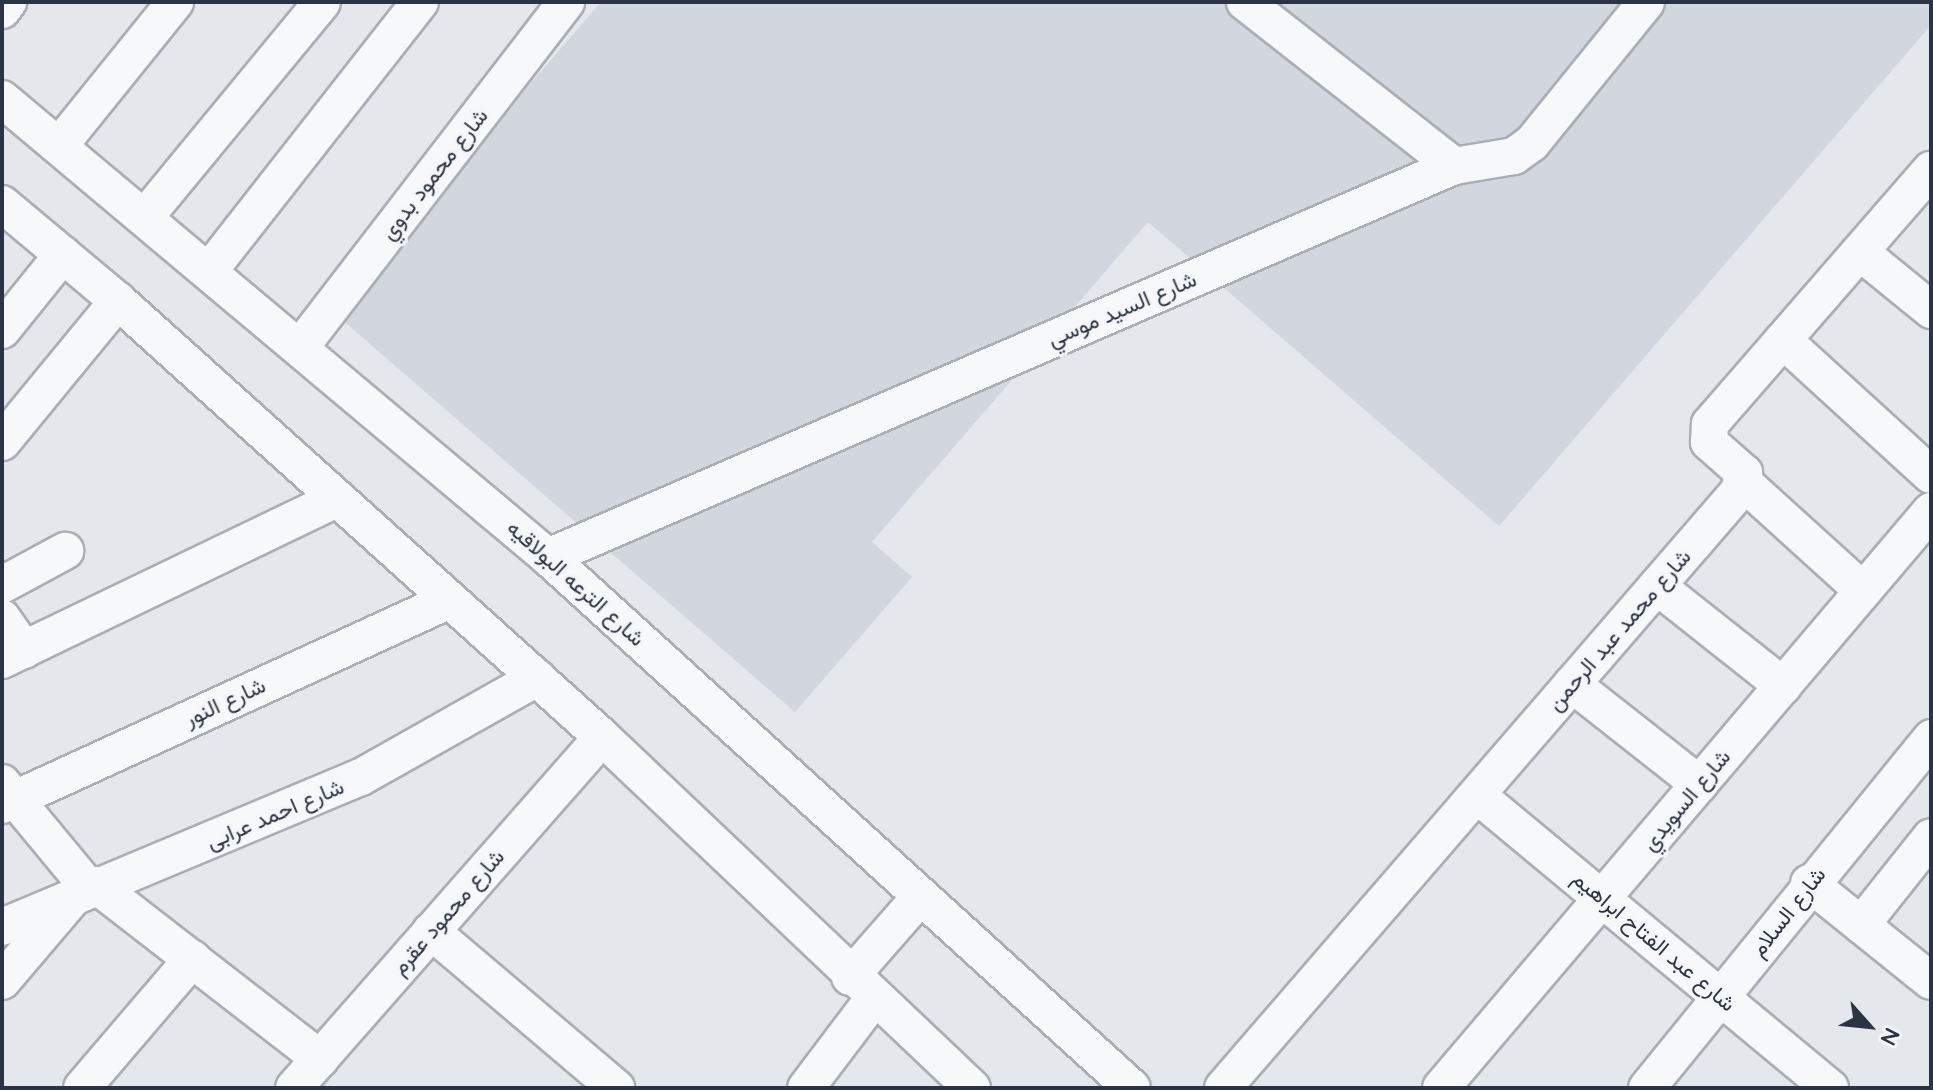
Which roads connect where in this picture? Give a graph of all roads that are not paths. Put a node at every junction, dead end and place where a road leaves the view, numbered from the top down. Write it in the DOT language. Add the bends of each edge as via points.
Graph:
graph roads {
  1 [pos="8,2"];
  2 [pos="175,2"];
  3 [pos="322,2"];
  4 [pos="420,2"];
  5 [pos="566,2"];
  6 [pos="1245,2"];
  7 [pos="1646,2"];
  8 [pos="2,10"];
  9 [pos="2,99"];
  10 [pos="59,146"];
  11 [pos="1454,166"];
  12 [pos="1931,170"];
  13 [pos="2,204"];
  14 [pos="145,217"];
  15 [pos="1860,252"];
  16 [pos="63,254"];
  17 [pos="209,271"];
  18 [pos="118,301"];
  19 [pos="1931,310"];
  20 [pos="2,330"];
  21 [pos="1783,340"];
  22 [pos="302,345"];
  23 [pos="2,442"];
  24 [pos="1931,475"];
  25 [pos="1743,482"];
  26 [pos="336,499"];
  27 [pos="1931,511"];
  28 [pos="65,551"];
  29 [pos="548,557"];
  30 [pos="2,585"];
  31 [pos="1657,586"];
  32 [pos="1863,591"];
  33 [pos="449,600"];
  34 [pos="2,618"];
  35 [pos="13,655"];
  36 [pos="537,678"];
  37 [pos="1572,684"];
  38 [pos="1783,686"];
  39 [pos="602,737"];
  40 [pos="1931,738"];
  41 [pos="1699,784"];
  42 [pos="1477,795"];
  43 [pos="6,796"];
  44 [pos="1931,837"];
  45 [pos="1809,883"];
  46 [pos="87,889"];
  47 [pos="921,896"];
  48 [pos="1602,898"];
  49 [pos="1861,925"];
  50 [pos="2,927"];
  51 [pos="431,931"];
  52 [pos="192,959"];
  53 [pos="2,981"];
  54 [pos="1931,981"];
  55 [pos="862,988"];
  56 [pos="1723,998"];
  57 [pos="320,1059"];
  58 [pos="82,1088"];
  59 [pos="294,1088"];
  60 [pos="616,1088"];
  61 [pos="806,1088"];
  62 [pos="972,1088"];
  63 [pos="1132,1088"];
  64 [pos="1223,1088"];
  65 [pos="1441,1088"];
  66 [pos="1647,1088"];
  67 [pos="1830,1088"];
  1 -- 8 [label="street"];
  2 -- 10 [label="street"];
  3 -- 14 [label="street"];
  4 -- 17 [label="street"];
  5 -- 22 [label="street, شارع محمود بدوي"];
  6 -- 11 [label="street"];
  7 -- 11 [label="street, شارع السيد موسي" via="1524,150"];
  9 -- 10 [label="street, شارع الترعه البولاقيه"];
  10 -- 14 [label="street, شارع الترعه البولاقيه"];
  11 -- 29 [label="street, شارع السيد موسي"];
  12 -- 15 [label="street"];
  13 -- 16 [label="street"];
  14 -- 17 [label="street, شارع الترعه البولاقيه"];
  15 -- 19 [label="street"];
  15 -- 21 [label="street"];
  16 -- 18 [label="street"];
  16 -- 20 [label="street"];
  17 -- 22 [label="street, شارع الترعه البولاقيه"];
  18 -- 23 [label="street"];
  18 -- 26 [label="street"];
  21 -- 24 [label="street"];
  21 -- 25 [label="street" via="1706,433 1713,447 1740,466"];
  22 -- 29 [label="street, شارع الترعه البولاقيه"];
  25 -- 31 [label="street, شارع محمد عبد الرحمن"];
  25 -- 32 [label="street"];
  26 -- 33 [label="street"];
  26 -- 35 [label="street"];
  27 -- 32 [label="street, شارع السويدي"];
  28 -- 30 [label="street"];
  29 -- 47 [label="street, شارع الترعه البولاقيه"];
  31 -- 37 [label="street, شارع محمد عبد الرحمن"];
  31 -- 38 [label="street"];
  32 -- 38 [label="street, شارع السويدي"];
  33 -- 36 [label="street"];
  33 -- 43 [label="street, شارع النور"];
  34 -- 35 [label="street"];
  36 -- 39 [label="street"];
  36 -- 46 [label="street, شارع احمد عرابى" via="361,777 230,836"];
  37 -- 41 [label="street"];
  37 -- 42 [label="street, شارع محمد عبد الرحمن"];
  38 -- 41 [label="street, شارع السويدي"];
  39 -- 51 [label="street, شارع محمود عقرم"];
  39 -- 55 [label="street"];
  40 -- 45 [label="street, شارع السلام"];
  41 -- 48 [label="street, شارع السويدي"];
  42 -- 48 [label="street, شارع عبد الفتاح ابراهيم"];
  42 -- 64 [label="street, شارع محمد عبد الرحمن"];
  43 -- 46 [label="street"];
  44 -- 49 [label="street"];
  45 -- 49 [label="street"];
  45 -- 56 [label="street, شارع السلام"];
  46 -- 50 [label="street, شارع احمد عرابى"];
  46 -- 52 [label="street"];
  46 -- 53 [label="street"];
  47 -- 55 [label="street"];
  47 -- 63 [label="street, شارع الترعه البولاقيه"];
  48 -- 56 [label="street, شارع عبد الفتاح ابراهيم"];
  48 -- 65 [label="street, شارع السويدي"];
  49 -- 54 [label="street"];
  51 -- 57 [label="street, شارع محمود عقرم"];
  51 -- 60 [label="street"];
  52 -- 57 [label="street"];
  52 -- 58 [label="street"];
  55 -- 61 [label="street"];
  55 -- 62 [label="street"];
  56 -- 66 [label="street, شارع السلام"];
  56 -- 67 [label="street, شارع عبد الفتاح ابراهيم"];
  57 -- 59 [label="street, شارع محمود عقرم"];
}
